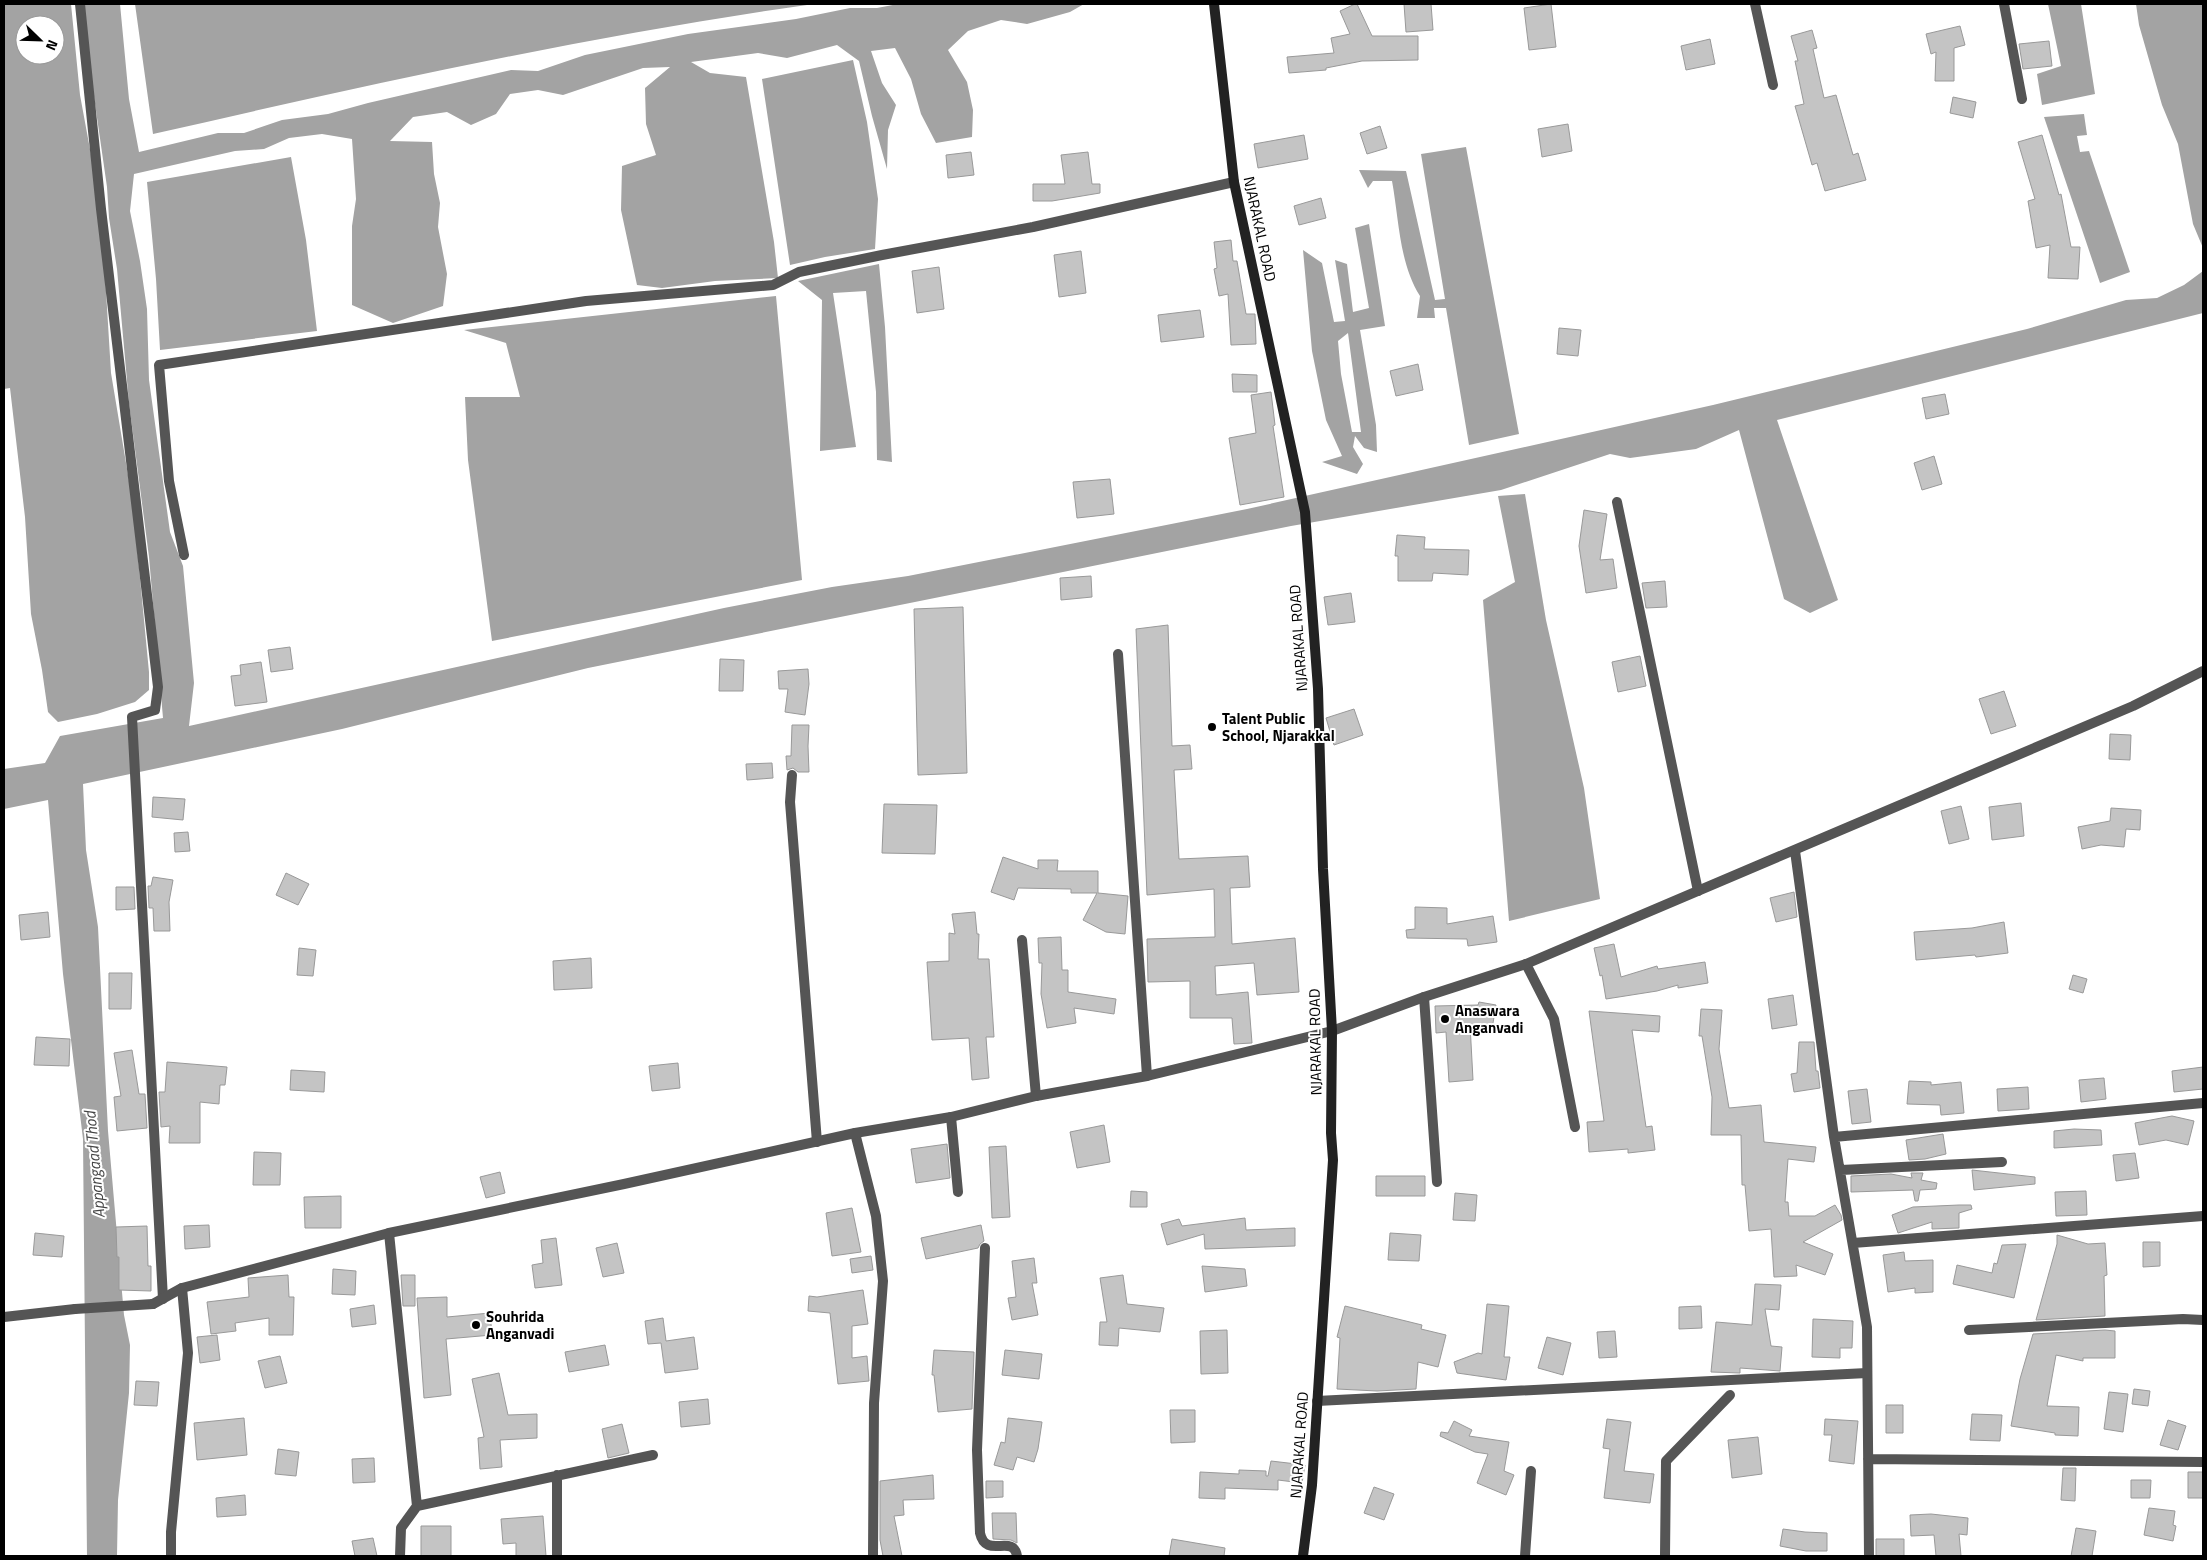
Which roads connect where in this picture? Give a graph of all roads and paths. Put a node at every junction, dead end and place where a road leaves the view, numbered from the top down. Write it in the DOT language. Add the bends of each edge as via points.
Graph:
graph roads {
  1 [pos="80,4"];
  2 [pos="1216,4"];
  3 [pos="1755,4"];
  4 [pos="2004,4"];
  5 [pos="1773,85"];
  6 [pos="2022,99"];
  7 [pos="1234,182"];
  8 [pos="1617,502"];
  9 [pos="184,555"];
  10 [pos="1118,654"];
  11 [pos="2203,671"];
  12 [pos="792,775"];
  13 [pos="1795,851"];
  14 [pos="1698,890"];
  15 [pos="1022,940"];
  16 [pos="1526,964"];
  17 [pos="1424,998"];
  18 [pos="1332,1031"];
  19 [pos="1147,1076"];
  20 [pos="1036,1096"];
  21 [pos="2203,1103"];
  22 [pos="951,1118"];
  23 [pos="1575,1127"];
  24 [pos="854,1133"];
  25 [pos="1834,1137"];
  26 [pos="817,1142"];
  27 [pos="2002,1162"];
  28 [pos="1841,1170"];
  29 [pos="1437,1182"];
  30 [pos="958,1192"];
  31 [pos="2203,1216"];
  32 [pos="389,1233"];
  33 [pos="1853,1243"];
  34 [pos="985,1248"];
  35 [pos="182,1288"];
  36 [pos="163,1300"];
  37 [pos="4,1317"];
  38 [pos="2203,1320"];
  39 [pos="1969,1330"];
  40 [pos="1867,1373"];
  41 [pos="1730,1395"];
  42 [pos="1317,1401"];
  43 [pos="653,1455"];
  44 [pos="1868,1459"];
  45 [pos="2203,1462"];
  46 [pos="1531,1471"];
  47 [pos="557,1475"];
  48 [pos="417,1506"];
  49 [pos="171,1556"];
  50 [pos="400,1556"];
  51 [pos="557,1556"];
  52 [pos="873,1556"];
  53 [pos="1017,1556"];
  54 [pos="1303,1556"];
  55 [pos="1525,1556"];
  56 [pos="1665,1556"];
  57 [pos="1868,1556"];
  1 -- 36 [label="street" via="158,687 155,710 132,717"];
  2 -- 7 [label="main road, NJARAKAL ROAD"];
  3 -- 5 [label="street"];
  4 -- 6 [label="street"];
  7 -- 9 [label="street" via="1033,227 798,272 773,285 586,302 159,365 169,481"];
  7 -- 18 [label="main road, NJARAKAL ROAD" via="1305,512 1318,689"];
  8 -- 14 [label="street"];
  10 -- 19 [label="street"];
  11 -- 13 [label="street" via="2133,706"];
  12 -- 26 [label="street" via="790,802"];
  13 -- 14 [label="street"];
  13 -- 25 [label="street"];
  14 -- 16 [label="street"];
  15 -- 20 [label="street"];
  16 -- 17 [label="street"];
  16 -- 23 [label="street" via="1554,1019"];
  17 -- 18 [label="street"];
  17 -- 29 [label="street"];
  18 -- 19 [label="street"];
  18 -- 42 [label="main road, NJARAKAL ROAD" via="1333,1160"];
  19 -- 20 [label="street"];
  20 -- 22 [label="street"];
  21 -- 25 [label="street"];
  22 -- 24 [label="street"];
  22 -- 30 [label="street"];
  24 -- 26 [label="street"];
  24 -- 52 [label="street" via="876,1216 883,1281 874,1403"];
  25 -- 28 [label="street"];
  26 -- 32 [label="street"];
  27 -- 28 [label="street"];
  28 -- 33 [label="street"];
  31 -- 33 [label="street"];
  32 -- 35 [label="street"];
  32 -- 48 [label="street"];
  33 -- 40 [label="street" via="1867,1327"];
  34 -- 53 [label="street" via="977,1450 980,1533 986,1545 1009,1546"];
  35 -- 36 [label="street"];
  35 -- 49 [label="street" via="188,1353"];
  36 -- 37 [label="street" via="153,1304"];
  38 -- 39 [label="street"];
  40 -- 42 [label="street"];
  40 -- 44 [label="street"];
  41 -- 56 [label="street" via="1666,1461"];
  42 -- 54 [label="main road, NJARAKAL ROAD" via="1312,1485"];
  43 -- 47 [label="street"];
  44 -- 45 [label="street"];
  44 -- 57 [label="street"];
  46 -- 55 [label="street"];
  47 -- 48 [label="street"];
  47 -- 51 [label="street"];
  48 -- 50 [label="street" via="401,1528"];
}
